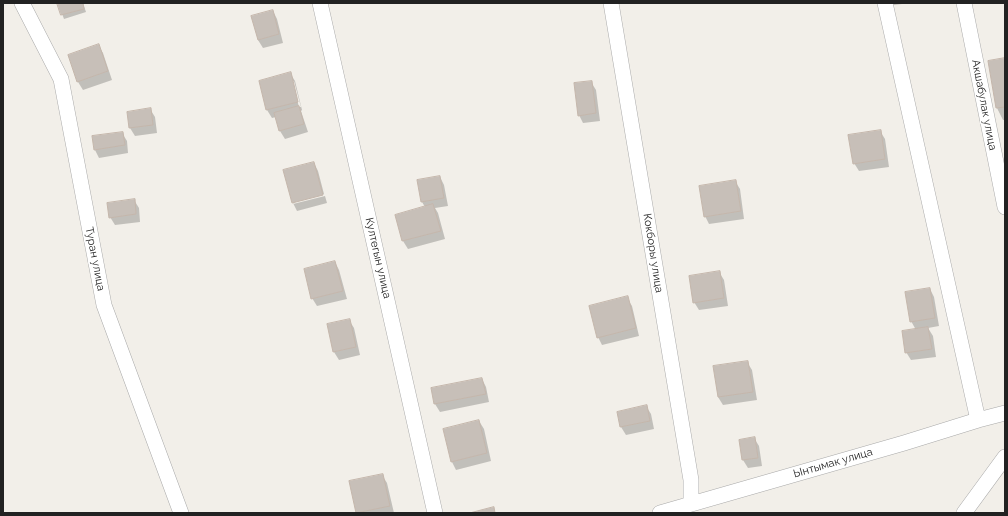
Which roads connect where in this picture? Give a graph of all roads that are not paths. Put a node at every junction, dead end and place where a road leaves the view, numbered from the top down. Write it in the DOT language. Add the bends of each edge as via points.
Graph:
graph roads {
  1 [pos="22,3"];
  2 [pos="320,3"];
  3 [pos="611,3"];
  4 [pos="885,3"];
  5 [pos="964,3"];
  6 [pos="1005,208"];
  7 [pos="1005,413"];
  8 [pos="978,420"];
  9 [pos="1005,457"];
  10 [pos="691,504"];
  11 [pos="181,513"];
  12 [pos="435,513"];
  13 [pos="660,513"];
  14 [pos="964,513"];
  1 -- 11 [label="street, Туран улица" via="61,79 104,305"];
  2 -- 12 [label="street, Култегын улица"];
  3 -- 10 [label="street, Кокборы улица" via="691,480"];
  4 -- 8 [label="street"];
  5 -- 6 [label="street, Акшабулак улица"];
  7 -- 8 [label="street, Ынтымак улица"];
  8 -- 10 [label="street, Ынтымак улица"];
  9 -- 14 [label="street"];
  10 -- 13 [label="street, Ынтымак улица"];
}
